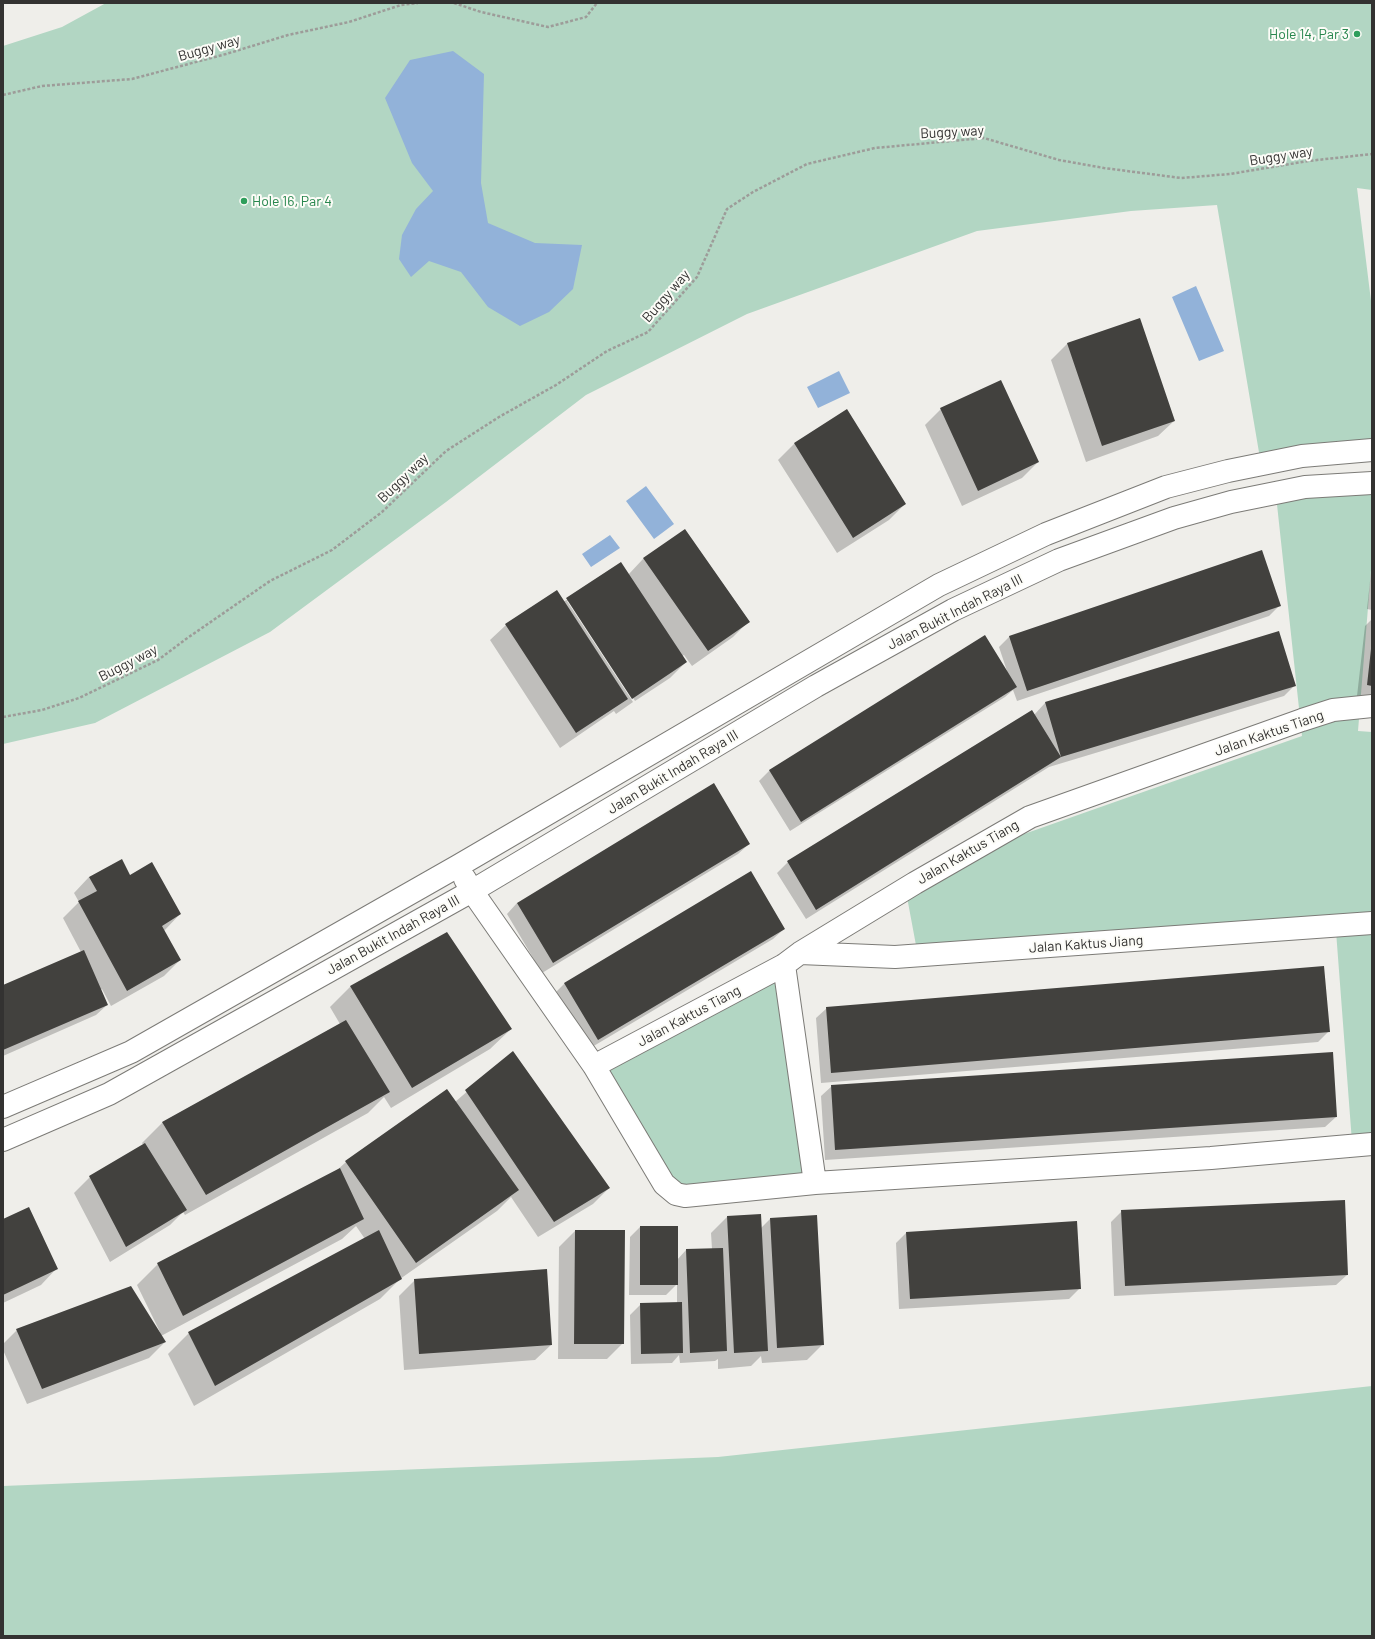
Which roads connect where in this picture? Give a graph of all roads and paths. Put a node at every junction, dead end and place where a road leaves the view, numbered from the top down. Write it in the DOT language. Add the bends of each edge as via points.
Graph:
graph roads {
  1 [pos="418,3"];
  2 [pos="454,3"];
  3 [pos="597,3"];
  4 [pos="3,95"];
  5 [pos="1372,154"];
  6 [pos="1372,450"];
  7 [pos="1372,483"];
  8 [pos="939,585"];
  9 [pos="953,610"];
  10 [pos="1372,706"];
  11 [pos="3,717"];
  12 [pos="458,866"];
  13 [pos="472,891"];
  14 [pos="1372,923"];
  15 [pos="792,959"];
  16 [pos="594,1066"];
  17 [pos="3,1106"];
  18 [pos="3,1140"];
  19 [pos="1372,1144"];
  20 [pos="815,1183"];
  1 -- 4 [label="path, Buggy way" via="401,5 349,22 288,35 132,79 42,86"];
  2 -- 3 [label="path" via="481,12 548,27 586,17"];
  5 -- 11 [label="path, Buggy way" via="1230,174 1180,178 1059,160 984,138 875,148 807,164 753,192 727,209 697,277 648,332 608,351 556,386 499,417 446,451 382,512 332,550 270,581 158,660 79,698 42,710"];
  6 -- 8 [label="street" via="1302,456 1166,487 1046,534"];
  7 -- 9 [label="street, Jalan Bukit Indah Raya III" via="1305,487 1231,502 1174,518 1059,560"];
  8 -- 9 [label="street"];
  8 -- 12 [label="street"];
  9 -- 13 [label="street, Jalan Bukit Indah Raya III" via="816,686"];
  10 -- 15 [label="street, Jalan Kaktus Tiang" via="1333,710 1302,720 1030,817 915,882"];
  12 -- 13 [label="street"];
  12 -- 17 [label="street" via="131,1052"];
  13 -- 16 [label="street"];
  13 -- 18 [label="street, Jalan Bukit Indah Raya III" via="109,1094"];
  14 -- 15 [label="street, Jalan Kaktus Jiang" via="896,957"];
  15 -- 16 [label="street, Jalan Kaktus Tiang"];
  15 -- 20 [label="street"];
  16 -- 20 [label="street" via="664,1184 676,1194 685,1196"];
  19 -- 20 [label="street" via="1211,1158"];
}
